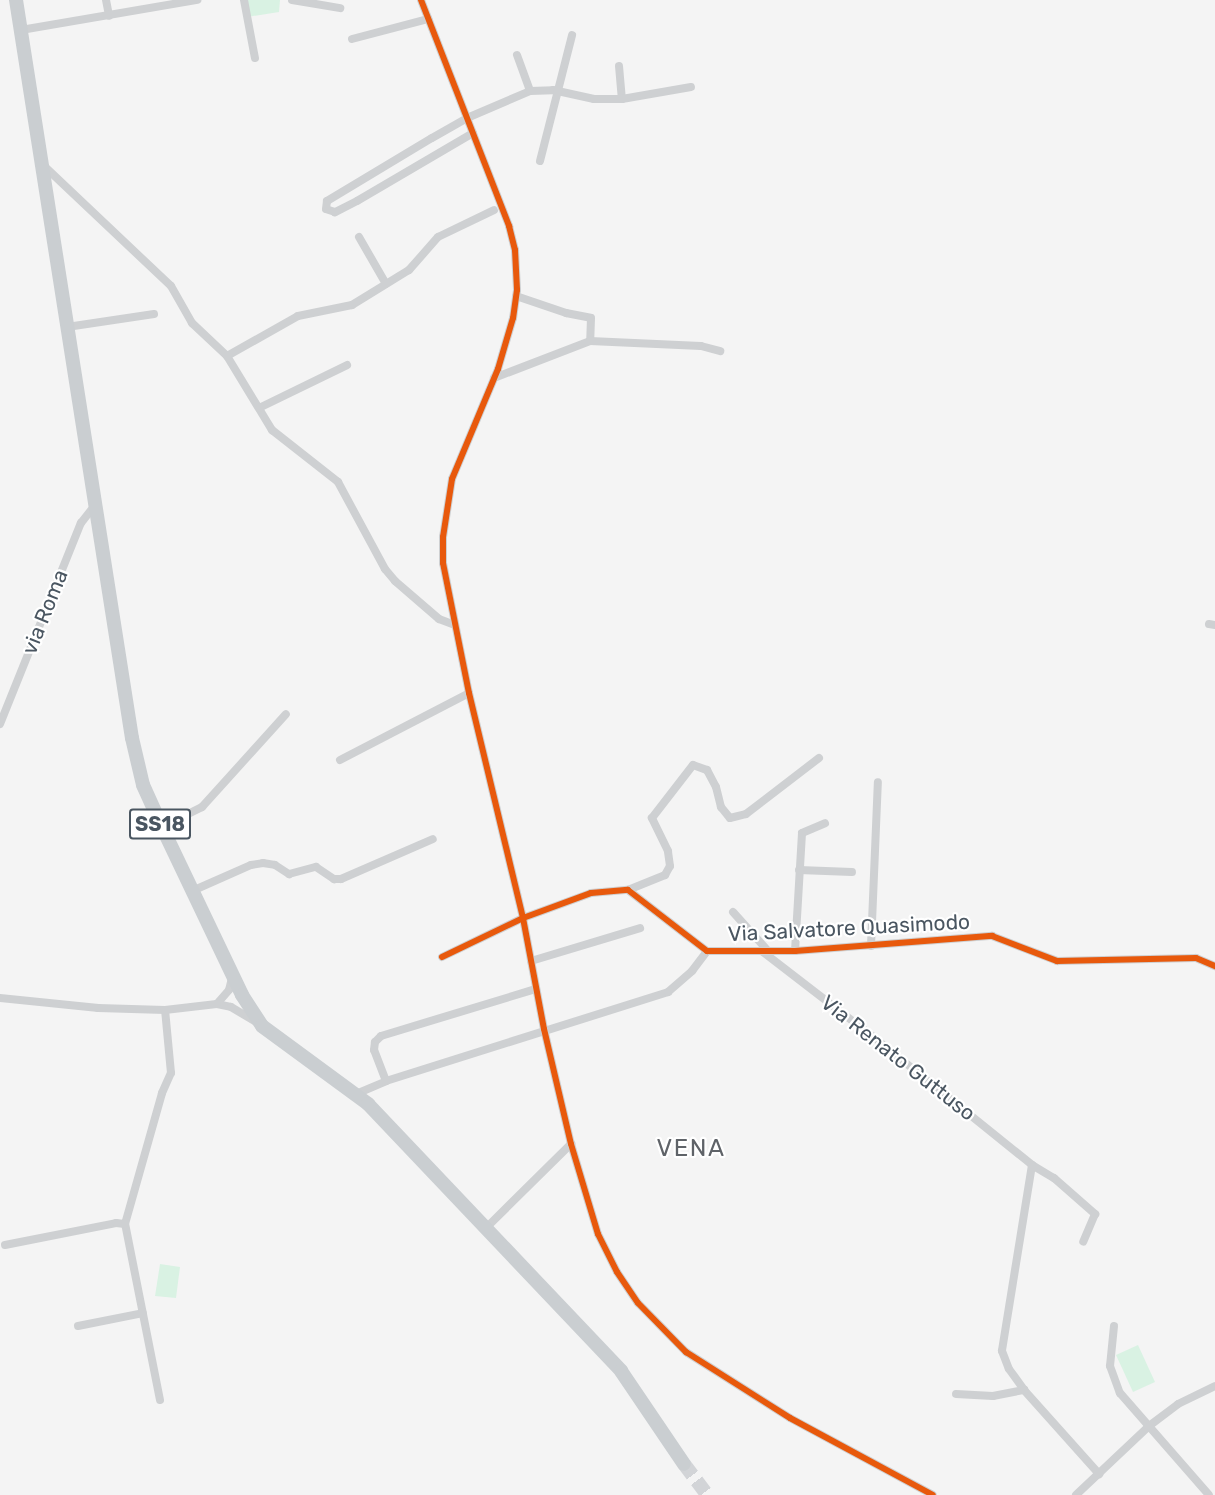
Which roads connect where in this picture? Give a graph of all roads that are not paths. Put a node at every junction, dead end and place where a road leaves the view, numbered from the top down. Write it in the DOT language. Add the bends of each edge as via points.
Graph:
graph roads {
  1 [pos="15,0"];
  2 [pos="106,0"];
  3 [pos="197,0"];
  4 [pos="244,0"];
  5 [pos="292,0"];
  6 [pos="421,0"];
  7 [pos="340,8"];
  8 [pos="109,16"];
  9 [pos="428,19"];
  10 [pos="21,30"];
  11 [pos="572,35"];
  12 [pos="352,39"];
  13 [pos="517,55"];
  14 [pos="255,58"];
  15 [pos="619,66"];
  16 [pos="691,87"];
  17 [pos="530,91"];
  18 [pos="559,91"];
  19 [pos="622,99"];
  20 [pos="467,118"];
  21 [pos="473,133"];
  22 [pos="540,161"];
  23 [pos="40,163"];
  24 [pos="494,210"];
  25 [pos="359,237"];
  26 [pos="386,284"];
  27 [pos="516,296"];
  28 [pos="154,314"];
  29 [pos="67,327"];
  30 [pos="590,341"];
  31 [pos="720,351"];
  32 [pos="228,356"];
  33 [pos="347,365"];
  34 [pos="494,378"];
  35 [pos="259,408"];
  36 [pos="96,504"];
  37 [pos="455,625"];
  38 [pos="469,693"];
  39 [pos="286,714"];
  40 [pos="0,724"];
  41 [pos="819,758"];
  42 [pos="340,760"];
  43 [pos="878,782"];
  44 [pos="825,823"];
  45 [pos="162,827"];
  46 [pos="432,839"];
  47 [pos="800,870"];
  48 [pos="852,872"];
  49 [pos="628,890"];
  50 [pos="192,891"];
  51 [pos="733,912"];
  52 [pos="523,918"];
  53 [pos="640,928"];
  54 [pos="871,946"];
  55 [pos="707,951"];
  56 [pos="795,951"];
  57 [pos="766,952"];
  58 [pos="441,957"];
  59 [pos="531,961"];
  60 [pos="1215,966"];
  61 [pos="232,974"];
  62 [pos="536,989"];
  63 [pos="242,995"];
  64 [pos="0,998"];
  65 [pos="221,1003"];
  66 [pos="165,1010"];
  67 [pos="262,1026"];
  68 [pos="544,1029"];
  69 [pos="386,1081"];
  70 [pos="356,1094"];
  71 [pos="571,1144"];
  72 [pos="1032,1165"];
  73 [pos="125,1224"];
  74 [pos="486,1228"];
  75 [pos="1083,1242"];
  76 [pos="5,1245"];
  77 [pos="143,1313"];
  78 [pos="78,1326"];
  79 [pos="1114,1326"];
  80 [pos="1215,1386"];
  81 [pos="1024,1390"];
  82 [pos="956,1394"];
  83 [pos="160,1400"];
  84 [pos="1149,1426"];
  85 [pos="684,1464"];
  86 [pos="1099,1474"];
  87 [pos="933,1495"];
  88 [pos="1076,1495"];
  89 [pos="1209,1495"];
  1 -- 10 [label="main road, SS18"];
  2 -- 8 [label="street"];
  3 -- 8 [label="street"];
  4 -- 14 [label="street"];
  5 -- 7 [label="street"];
  6 -- 9 [label="street"];
  8 -- 10 [label="street"];
  9 -- 12 [label="street"];
  9 -- 20 [label="street"];
  10 -- 23 [label="main road, SS18"];
  11 -- 18 [label="street"];
  13 -- 17 [label="street"];
  15 -- 19 [label="street"];
  16 -- 19 [label="street"];
  17 -- 18 [label="street"];
  17 -- 20 [label="street"];
  18 -- 19 [label="street" via="594,99"];
  18 -- 22 [label="street"];
  20 -- 21 [label="street"];
  20 -- 21 [label="street" via="327,201 326,209 335,212 357,201"];
  21 -- 27 [label="street" via="509,226 515,249"];
  23 -- 29 [label="main road, SS18"];
  23 -- 32 [label="street" via="148,262 171,286 192,323"];
  24 -- 26 [label="street" via="438,237 409,270"];
  25 -- 26 [label="street"];
  26 -- 32 [label="street" via="352,305 298,316"];
  27 -- 30 [label="street" via="566,314 591,318"];
  27 -- 34 [label="street" via="508,339"];
  28 -- 29 [label="street"];
  29 -- 36 [label="main road, SS18"];
  30 -- 31 [label="street" via="702,346"];
  30 -- 34 [label="street"];
  32 -- 35 [label="street"];
  33 -- 35 [label="street"];
  34 -- 37 [label="street" via="452,479 446,510 443,563"];
  35 -- 37 [label="street" via="272,430 338,482 395,581 439,620"];
  36 -- 40 [label="street, via Roma" via="81,523"];
  36 -- 45 [label="main road, SS18" via="132,738 143,785"];
  37 -- 38 [label="street"];
  38 -- 42 [label="street"];
  38 -- 52 [label="street"];
  39 -- 45 [label="street" via="202,807"];
  41 -- 49 [label="street" via="746,814 730,818 721,807 707,770 693,765 652,818 668,851 670,866 665,875"];
  43 -- 54 [label="street"];
  44 -- 47 [label="street" via="802,833"];
  45 -- 50 [label="main road, SS18"];
  46 -- 50 [label="street" via="341,879 334,879 316,867 289,874 263,863"];
  47 -- 48 [label="street"];
  47 -- 56 [label="street"];
  49 -- 52 [label="street" via="591,893"];
  49 -- 55 [label="street, Via Salvatore Quasimodo"];
  50 -- 61 [label="main road, SS18"];
  51 -- 57 [label="street, Via Renato Guttuso"];
  52 -- 58 [label="street"];
  52 -- 59 [label="street"];
  53 -- 59 [label="street"];
  54 -- 56 [label="street, Via Salvatore Quasimodo"];
  54 -- 60 [label="street, Via Salvatore Quasimodo" via="992,936 1057,961 1196,958"];
  55 -- 57 [label="street, Via Salvatore Quasimodo"];
  55 -- 68 [label="street" via="668,992"];
  56 -- 57 [label="street, Via Salvatore Quasimodo"];
  57 -- 72 [label="street, Via Renato Guttuso"];
  59 -- 62 [label="street"];
  61 -- 63 [label="main road, SS18"];
  61 -- 65 [label="street"];
  62 -- 68 [label="street"];
  62 -- 69 [label="street" via="381,1036 374,1050"];
  63 -- 65 [label="street"];
  63 -- 67 [label="main road, SS18"];
  64 -- 66 [label="street"];
  65 -- 66 [label="street"];
  65 -- 67 [label="street"];
  66 -- 73 [label="street" via="171,1073"];
  67 -- 70 [label="main road, SS18"];
  68 -- 69 [label="street"];
  68 -- 71 [label="street"];
  69 -- 70 [label="street"];
  70 -- 74 [label="main road, SS18"];
  71 -- 74 [label="street"];
  71 -- 87 [label="street" via="598,1234 617,1272 638,1303 686,1352 790,1418"];
  72 -- 75 [label="street, Via Renato Guttuso" via="1054,1178 1095,1214"];
  72 -- 81 [label="street" via="1002,1342 1009,1369"];
  73 -- 76 [label="street"];
  73 -- 77 [label="street"];
  74 -- 85 [label="main road, SS18" via="621,1371"];
  77 -- 78 [label="street"];
  77 -- 83 [label="street"];
  79 -- 84 [label="street" via="1112,1374 1120,1393"];
  80 -- 84 [label="street" via="1178,1404"];
  81 -- 82 [label="street" via="993,1396"];
  81 -- 86 [label="street"];
  84 -- 86 [label="street"];
  84 -- 89 [label="street"];
  86 -- 88 [label="street"];
}
